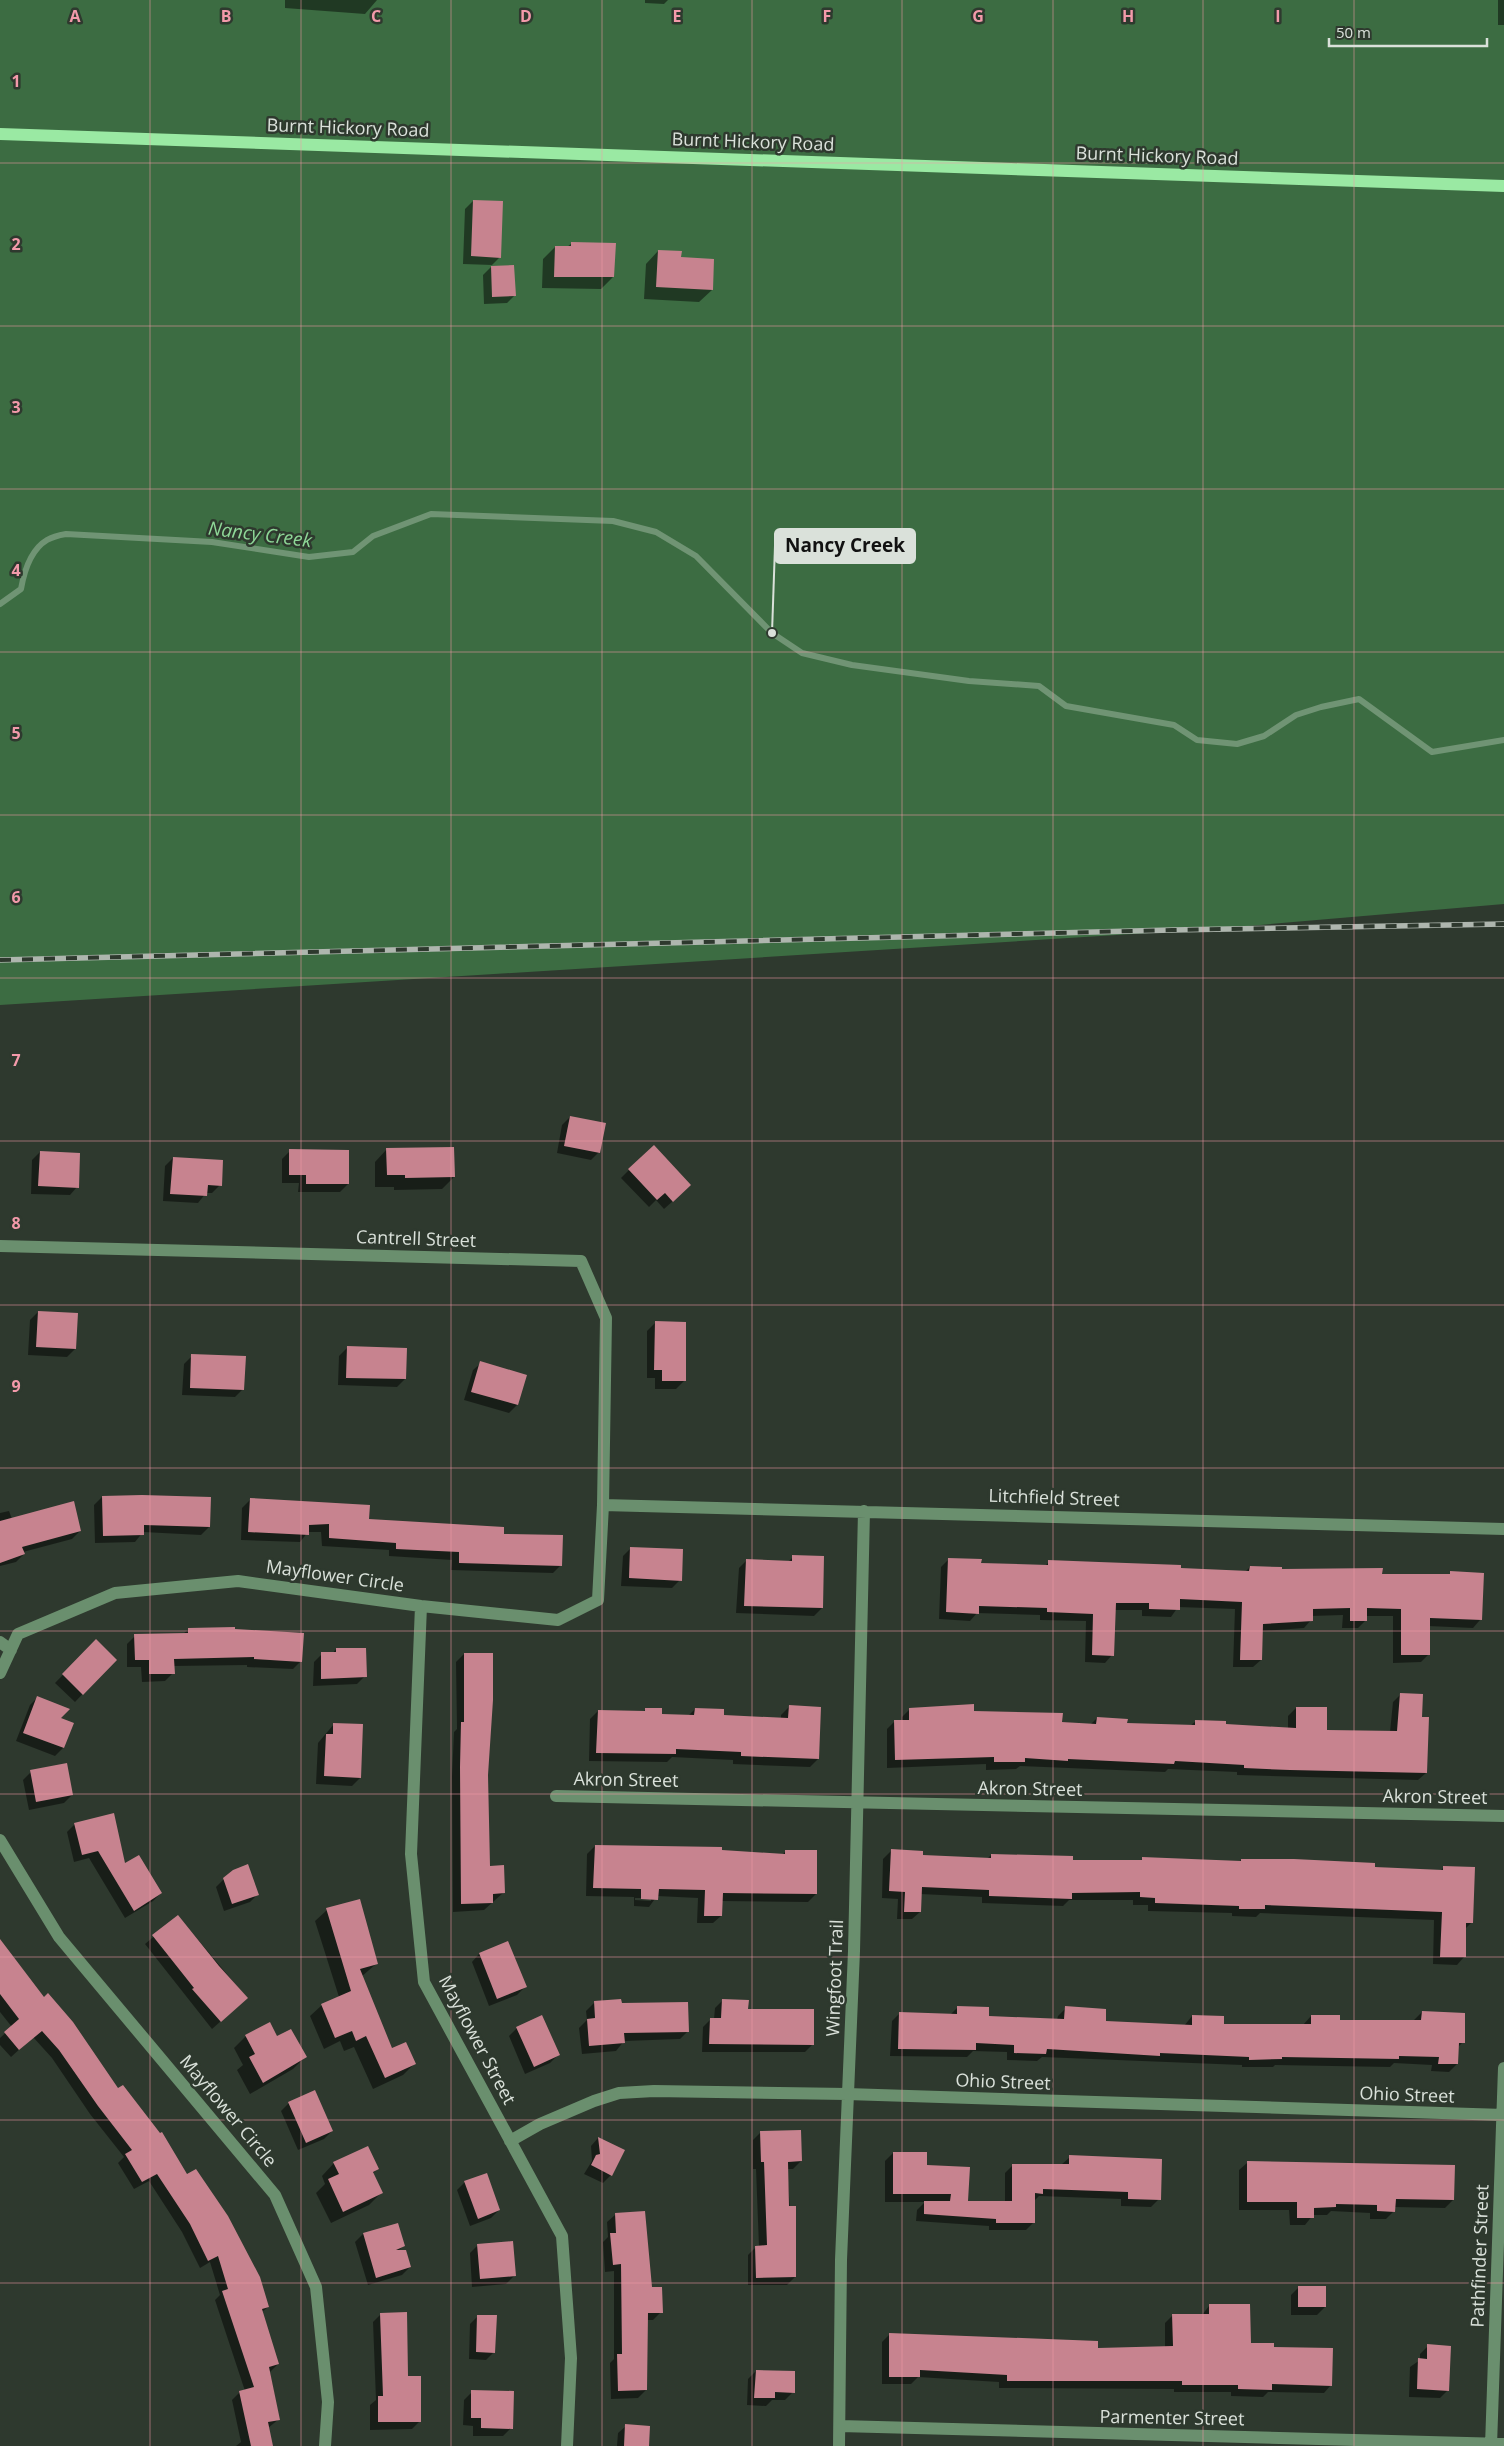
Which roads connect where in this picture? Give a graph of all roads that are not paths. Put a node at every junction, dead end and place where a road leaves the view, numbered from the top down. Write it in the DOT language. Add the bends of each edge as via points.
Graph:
graph roads {
  1 [pos="0,134"];
  2 [pos="1504,186"];
  3 [pos="0,1246"];
  4 [pos="603,1505"];
  5 [pos="864,1510"];
  6 [pos="1504,1529"];
  7 [pos="421,1606"];
  8 [pos="0,1642"];
  9 [pos="11,1650"];
  10 [pos="0,1673"];
  11 [pos="556,1796"];
  12 [pos="858,1804"];
  13 [pos="1504,1816"];
  14 [pos="0,1840"];
  15 [pos="1504,2068"];
  16 [pos="847,2094"];
  17 [pos="1503,2115"];
  18 [pos="510,2141"];
  19 [pos="840,2426"];
  20 [pos="1163,2441"];
  21 [pos="1496,2445"];
  22 [pos="325,2446"];
  23 [pos="567,2446"];
  24 [pos="839,2446"];
  1 -- 2 [label="main road, Burnt Hickory Road"];
  3 -- 4 [label="street, Cantrell Street" via="581,1261 606,1318"];
  4 -- 5 [label="street, Litchfield Street"];
  4 -- 7 [label="street, Mayflower Circle" via="598,1600 558,1620"];
  5 -- 6 [label="street, Litchfield Street"];
  5 -- 12 [label="street, Wingfoot Trail"];
  7 -- 9 [label="street, Mayflower Circle" via="238,1581 115,1593 18,1634"];
  7 -- 18 [label="street, Mayflower Street" via="411,1854 424,1982"];
  8 -- 9 [label="street"];
  9 -- 10 [label="street, Mayflower Circle"];
  11 -- 12 [label="street, Akron Street"];
  12 -- 13 [label="street, Akron Street"];
  12 -- 16 [label="street, Wingfoot Trail"];
  14 -- 22 [label="street, Mayflower Circle" via="59,1937 275,2195 316,2287 328,2402"];
  15 -- 17 [label="street, Pathfinder Street"];
  16 -- 17 [label="street, Ohio Street"];
  16 -- 18 [label="street, Ohio Street" via="619,2093 567,2112"];
  16 -- 19 [label="street, Wingfoot Trail"];
  17 -- 21 [label="street, Pathfinder Street"];
  18 -- 23 [label="street, Mayflower Street" via="562,2236 571,2358"];
  19 -- 20 [label="street, Parmenter Street"];
  19 -- 24 [label="street, Wingfoot Trail"];
  20 -- 21 [label="street, Parmenter Street"];
}
